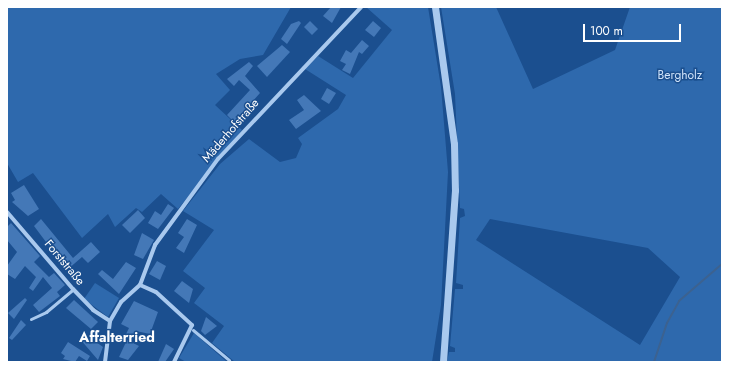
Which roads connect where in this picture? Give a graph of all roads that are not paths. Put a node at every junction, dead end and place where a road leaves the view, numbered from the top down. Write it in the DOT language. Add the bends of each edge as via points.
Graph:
graph roads {
  1 [pos="362,7"];
  2 [pos="435,7"];
  3 [pos="7,212"];
  4 [pos="140,284"];
  5 [pos="73,289"];
  6 [pos="31,319"];
  7 [pos="110,321"];
  8 [pos="193,330"];
  9 [pos="229,360"];
  10 [pos="105,362"];
  11 [pos="174,362"];
  12 [pos="443,362"];
  1 -- 4 [label="street, Mäderhofstraße" via="218,159 155,245"];
  2 -- 12 [label="street" via="453,137 455,190"];
  3 -- 5 [label="street, Forststraße"];
  4 -- 7 [label="street" via="121,302"];
  4 -- 8 [label="street" via="156,292 192,325"];
  5 -- 6 [label="lane" via="50,309"];
  5 -- 7 [label="street, Forststraße" via="93,310"];
  7 -- 10 [label="street"];
  8 -- 9 [label="lane"];
  8 -- 11 [label="street"];
}
